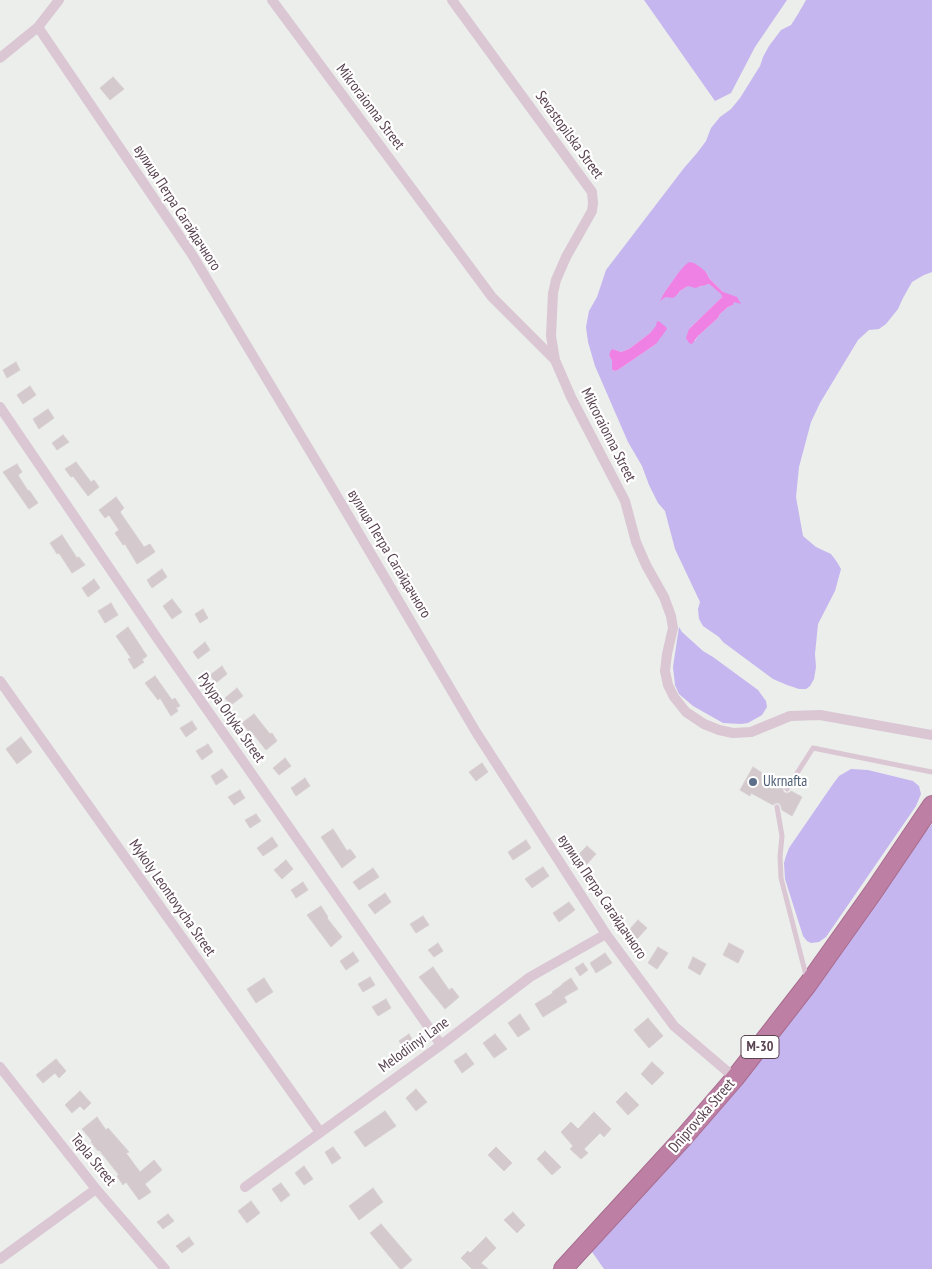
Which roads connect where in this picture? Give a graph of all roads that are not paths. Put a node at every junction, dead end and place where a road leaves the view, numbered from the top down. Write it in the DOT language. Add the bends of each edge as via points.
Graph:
graph roads {
  1 [pos="59,0"];
  2 [pos="272,0"];
  3 [pos="452,0"];
  4 [pos="38,27"];
  5 [pos="0,58"];
  6 [pos="555,360"];
  7 [pos="0,407"];
  8 [pos="0,681"];
  9 [pos="932,735"];
  10 [pos="932,772"];
  11 [pos="787,788"];
  12 [pos="932,805"];
  13 [pos="776,807"];
  14 [pos="606,934"];
  15 [pos="808,984"];
  16 [pos="441,1045"];
  17 [pos="0,1067"];
  18 [pos="735,1078"];
  19 [pos="320,1132"];
  20 [pos="245,1187"];
  21 [pos="96,1188"];
  22 [pos="0,1259"];
  23 [pos="570,1265"];
  24 [pos="165,1269"];
  1 -- 4 [label="street"];
  2 -- 6 [label="street, Mikroraionna Street" via="492,297"];
  3 -- 6 [label="street, Sevastopilska Street" via="592,192 592,211 560,269 554,287 551,336"];
  4 -- 5 [label="street"];
  4 -- 14 [label="street, вулиця Петра Сагайдачного" via="193,256 476,732"];
  6 -- 9 [label="street, Mikroraionna Street" via="625,501 636,542 664,597 673,628 665,671 674,697 686,712 704,724 733,733 751,732 790,716 820,715"];
  7 -- 16 [label="street, Pylypa Orlyka Street"];
  8 -- 19 [label="street, Mykoly Leontovycha Street"];
  10 -- 11 [label="lane" via="813,748"];
  12 -- 15 [label="highway, Dniprovska Street / М-30"];
  13 -- 15 [label="lane" via="782,836 781,878"];
  14 -- 16 [label="street, Melodiinyi Lane" via="530,978"];
  14 -- 18 [label="street, вулиця Петра Сагайдачного" via="674,1026"];
  15 -- 18 [label="highway, Dniprovska Street / М-30"];
  16 -- 19 [label="street, Melodiinyi Lane"];
  17 -- 21 [label="street, Tepla Street"];
  18 -- 23 [label="highway, Dniprovska Street / М-30"];
  19 -- 20 [label="street, Melodiinyi Lane"];
  21 -- 22 [label="street"];
  21 -- 24 [label="street, Tepla Street"];
}
